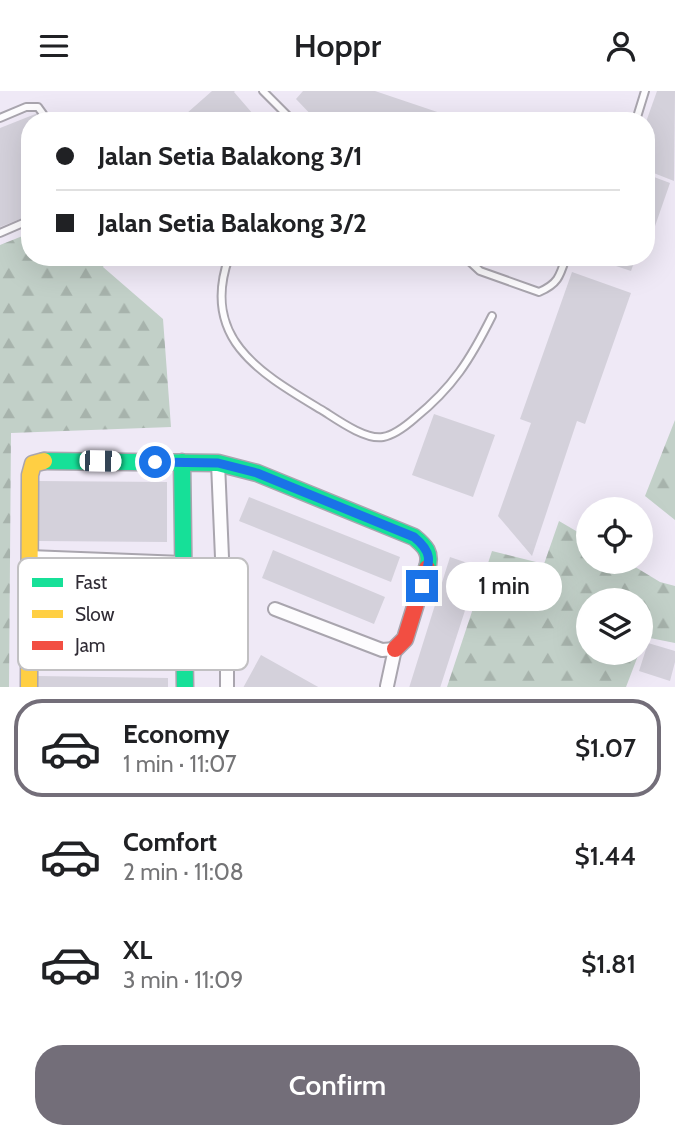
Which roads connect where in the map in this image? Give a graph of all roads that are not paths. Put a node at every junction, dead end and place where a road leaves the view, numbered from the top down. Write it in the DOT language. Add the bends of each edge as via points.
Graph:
graph roads {
  1 [pos="263,91"];
  2 [pos="645,91"];
  3 [pos="42,112"];
  4 [pos="283,112"];
  5 [pos="639,112"];
  6 [pos="0,118"];
  7 [pos="21,224"];
  8 [pos="0,233"];
  9 [pos="226,266"];
  10 [pos="475,266"];
  11 [pos="563,266"];
  12 [pos="492,316"];
  13 [pos="183,462"];
  14 [pos="218,463"];
  15 [pos="29,557"];
  16 [pos="55,558"];
  17 [pos="183,558"];
  18 [pos="222,558"];
  19 [pos="275,609"];
  20 [pos="395,649"];
  21 [pos="387,686"];
  1 -- 4 [label="lane"];
  2 -- 5 [label="lane"];
  3 -- 6 [label="lane" via="38,107 26,107"];
  7 -- 8 [label="lane"];
  9 -- 12 [label="lane" via="221,301 227,328 240,350 270,378 334,418 356,431 382,437 404,427 442,396"];
  10 -- 11 [label="lane" via="539,292 552,287"];
  13 -- 14 [label="street"];
  13 -- 15 [label="street" via="33,464"];
  13 -- 17 [label="street"];
  14 -- 18 [label="street"];
  14 -- 20 [label="street" via="257,473 414,537 426,547 430,560 405,639"];
  15 -- 16 [label="street"];
  19 -- 20 [label="street" via="382,650"];
  20 -- 21 [label="street"];
}
